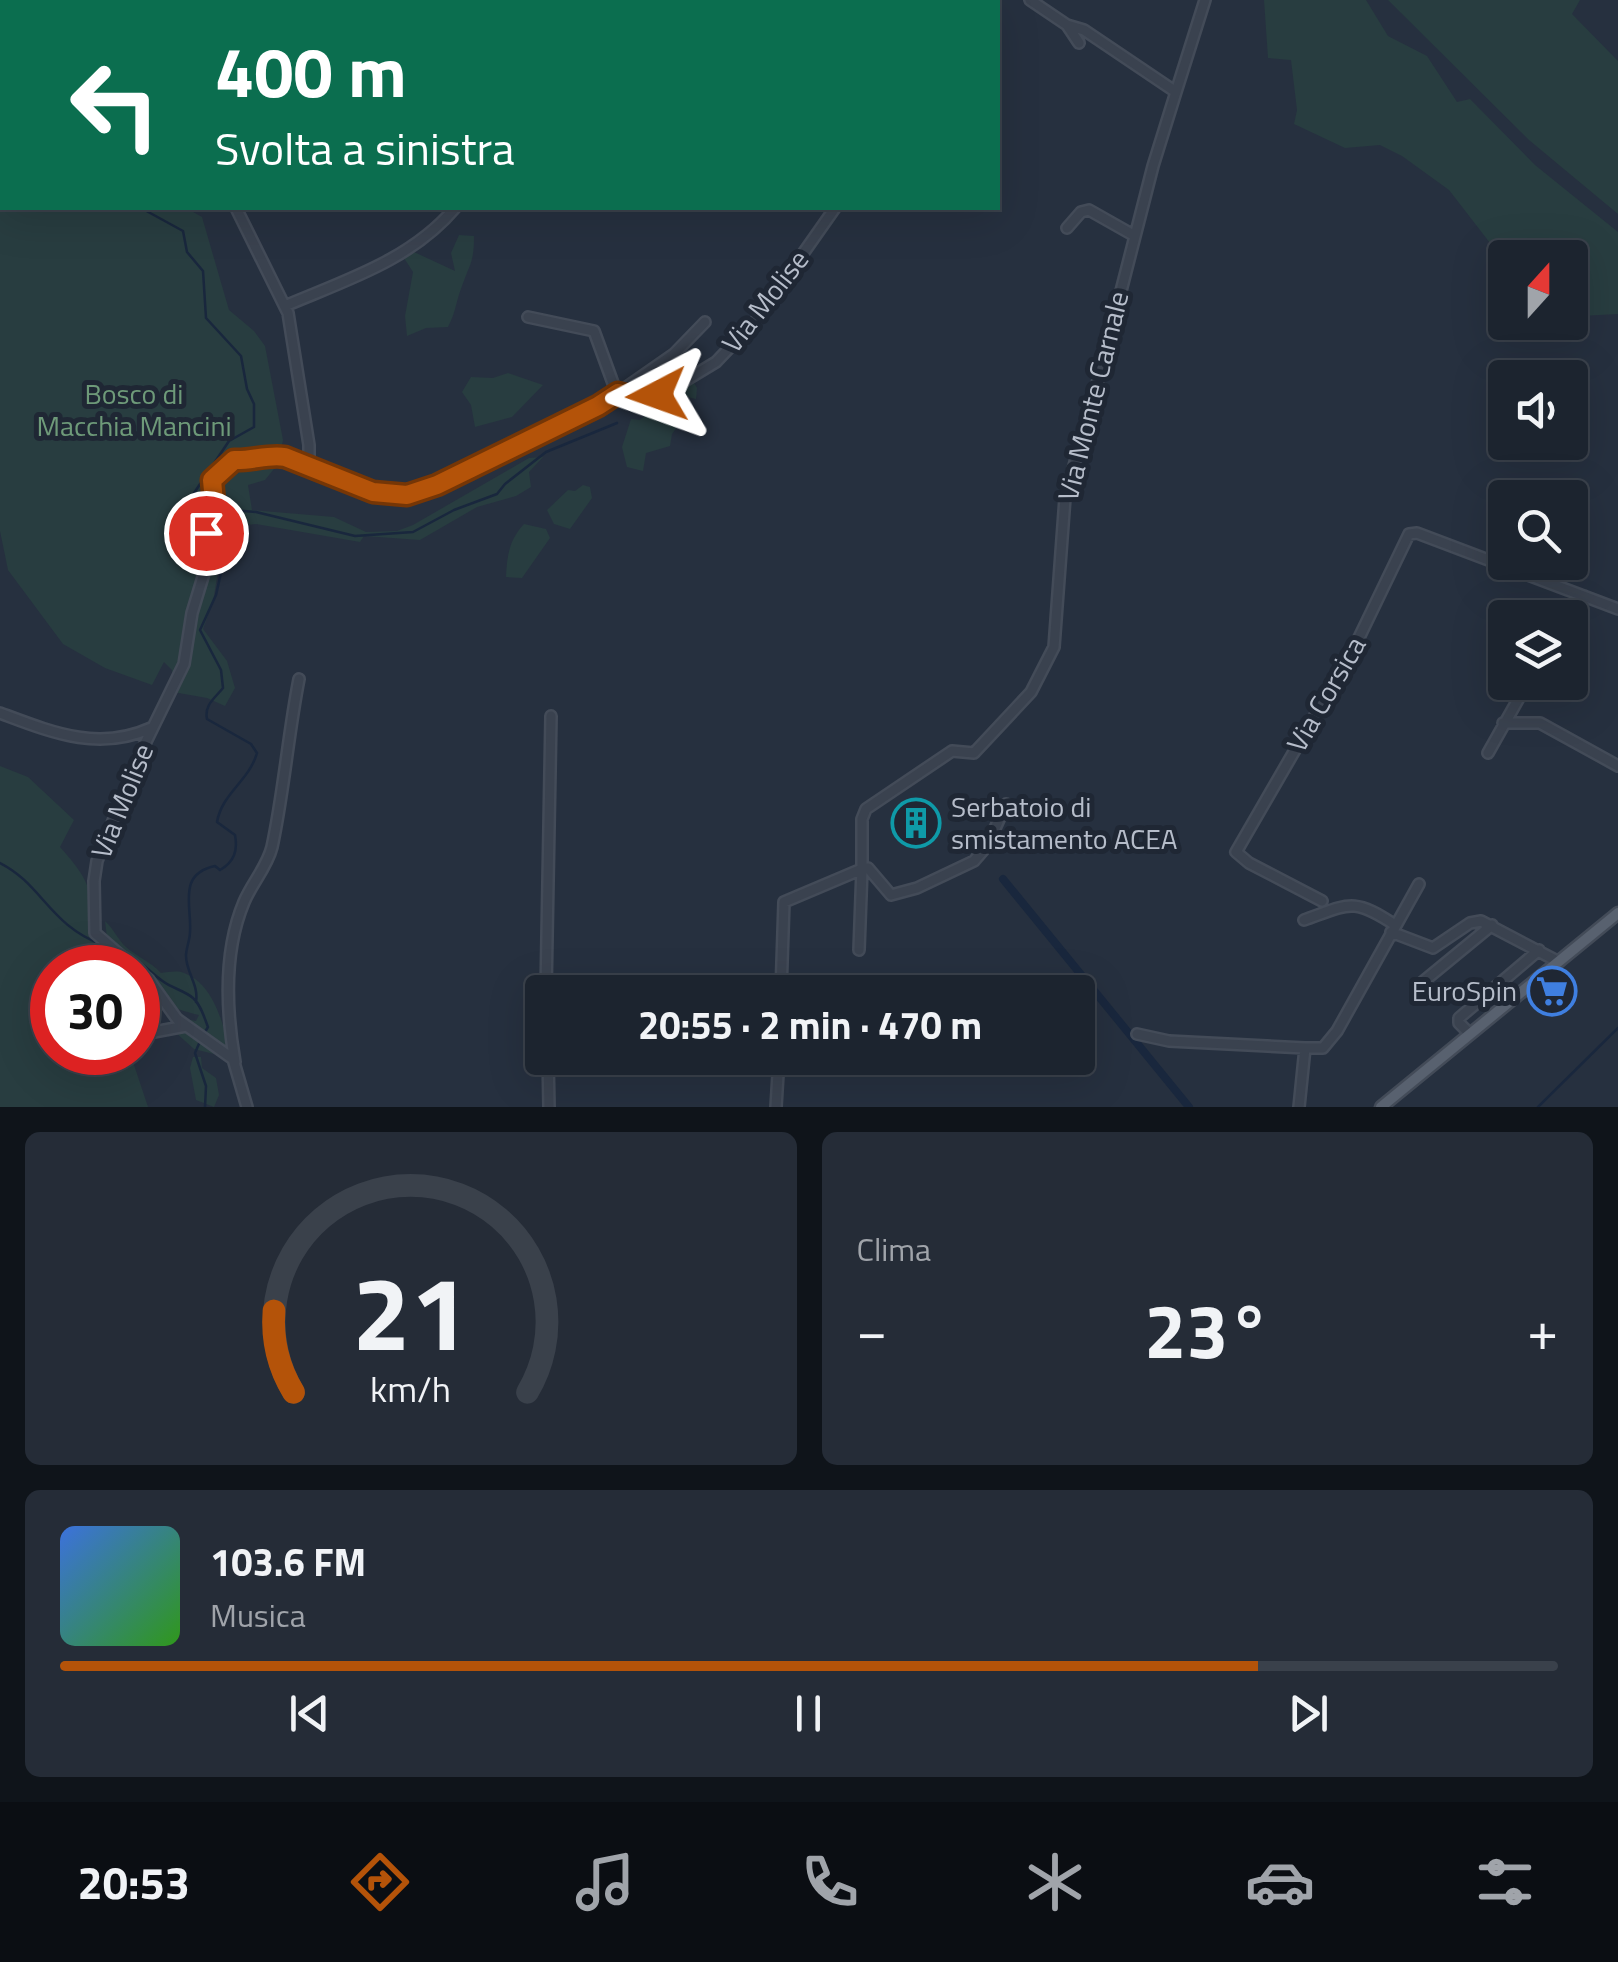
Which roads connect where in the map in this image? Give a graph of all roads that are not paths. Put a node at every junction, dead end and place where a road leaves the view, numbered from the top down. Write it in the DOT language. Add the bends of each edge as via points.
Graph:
graph roads {
  1 [pos="1030,0"];
  2 [pos="1205,0"];
  3 [pos="1067,25"];
  4 [pos="1079,42"];
  5 [pos="1176,92"];
  6 [pos="237,210"];
  7 [pos="453,210"];
  8 [pos="834,210"];
  9 [pos="1067,228"];
  10 [pos="1134,236"];
  11 [pos="284,306"];
  12 [pos="528,317"];
  13 [pos="706,322"];
  14 [pos="617,394"];
  15 [pos="308,466"];
  16 [pos="1584,596"];
  17 [pos="1581,600"];
  18 [pos="1618,609"];
  19 [pos="299,679"];
  20 [pos="1517,700"];
  21 [pos="0,713"];
  22 [pos="551,716"];
  23 [pos="1503,723"];
  24 [pos="151,728"];
  25 [pos="1488,753"];
  26 [pos="1618,766"];
  27 [pos="1006,804"];
  28 [pos="865,868"];
  29 [pos="1419,884"];
  30 [pos="1322,901"];
  31 [pos="1618,913"];
  32 [pos="1304,920"];
  33 [pos="1492,925"];
  34 [pos="1393,928"];
  35 [pos="108,945"];
  36 [pos="859,950"];
  37 [pos="1538,950"];
  38 [pos="1558,962"];
  39 [pos="546,975"];
  40 [pos="781,975"];
  41 [pos="1419,985"];
  42 [pos="160,995"];
  43 [pos="186,1026"];
  44 [pos="160,1030"];
  45 [pos="1138,1034"];
  46 [pos="1470,1034"];
  47 [pos="1305,1048"];
  48 [pos="234,1062"];
  49 [pos="548,1075"];
  50 [pos="777,1075"];
  51 [pos="247,1107"];
  52 [pos="549,1107"];
  53 [pos="776,1107"];
  54 [pos="1299,1107"];
  55 [pos="1381,1107"];
  1 -- 3 [label="street"];
  2 -- 5 [label="street, Via Monte Carnale"];
  3 -- 4 [label="street"];
  3 -- 5 [label="street"];
  5 -- 10 [label="street, Via Monte Carnale"];
  6 -- 11 [label="street"];
  7 -- 11 [label="street" via="400,255"];
  8 -- 14 [label="street, Via Molise" via="757,319 716,362 645,400"];
  9 -- 10 [label="street" via="1090,210"];
  10 -- 28 [label="street, Via Monte Carnale" via="1065,498 1052,654 1032,692 974,753 952,751 866,810"];
  11 -- 15 [label="street"];
  12 -- 14 [label="street" via="591,329"];
  13 -- 14 [label="street"];
  14 -- 15 [label="street, Via Molise" via="416,493 382,494"];
  15 -- 24 [label="street, Via Molise" via="274,455 227,464 212,480 213,507 202,546 206,567 184,664"];
  16 -- 17 [label="street"];
  16 -- 18 [label="street"];
  16 -- 30 [label="street, Via Corsica" via="1410,533 1354,648 1236,852"];
  19 -- 48 [label="street" via="272,849 243,904 228,981"];
  20 -- 23 [label="street"];
  21 -- 24 [label="street" via="82,740 118,739"];
  22 -- 39 [label="street"];
  23 -- 25 [label="street"];
  23 -- 26 [label="street" via="1540,723"];
  24 -- 35 [label="street, Via Molise" via="95,867 94,932"];
  27 -- 28 [label="street" via="980,856 917,888 892,895"];
  28 -- 36 [label="street"];
  28 -- 40 [label="street" via="790,898 783,908"];
  29 -- 34 [label="street"];
  31 -- 38 [label="main road"];
  32 -- 34 [label="street" via="1356,904"];
  33 -- 34 [label="street" via="1472,922 1430,948"];
  33 -- 37 [label="street"];
  33 -- 41 [label="street"];
  34 -- 47 [label="street" via="1336,1031 1323,1048"];
  37 -- 38 [label="street"];
  37 -- 46 [label="street" via="1459,1018"];
  38 -- 46 [label="main road"];
  42 -- 43 [label="street, Via Molise"];
  43 -- 44 [label="street"];
  43 -- 48 [label="street, Via Molise"];
  45 -- 47 [label="street"];
  46 -- 55 [label="main road"];
  47 -- 54 [label="street"];
  48 -- 51 [label="street"];
  49 -- 52 [label="street"];
  50 -- 53 [label="street"];
}
